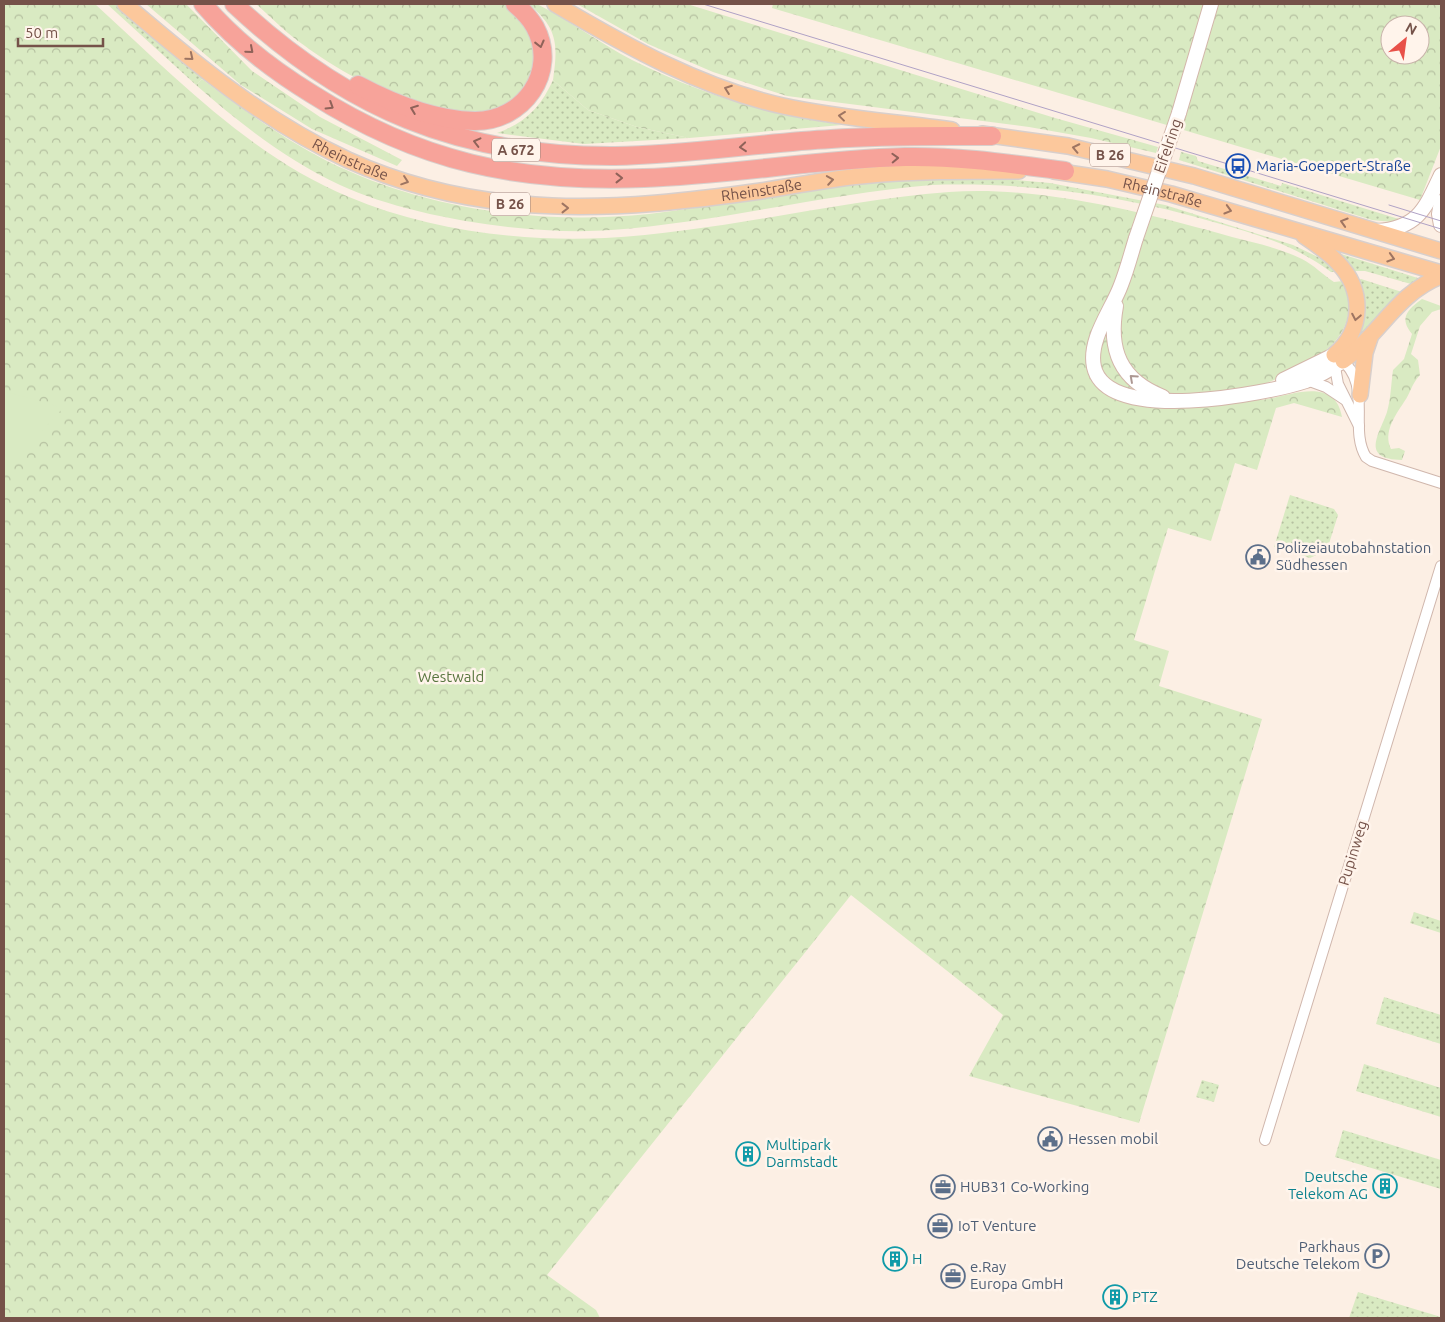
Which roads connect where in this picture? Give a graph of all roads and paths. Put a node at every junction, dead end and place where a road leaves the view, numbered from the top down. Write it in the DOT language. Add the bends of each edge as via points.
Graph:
graph roads {
  1 [pos="126,4"];
  2 [pos="203,4"];
  3 [pos="234,4"];
  4 [pos="515,4"];
  5 [pos="555,4"];
  6 [pos="1211,4"];
  7 [pos="268,36"];
  8 [pos="992,136"];
  9 [pos="1065,171"];
  10 [pos="1441,175"];
  11 [pos="1441,202"];
  12 [pos="1441,225"];
  13 [pos="1294,229"];
  14 [pos="1372,231"];
  15 [pos="1441,251"];
  16 [pos="1441,274"];
  17 [pos="1120,286"];
  18 [pos="1370,338"];
  19 [pos="1337,361"];
  20 [pos="1307,380"];
  21 [pos="1260,392"];
  22 [pos="1353,398"];
  23 [pos="1175,401"];
  24 [pos="1441,483"];
  25 [pos="1441,566"];
  26 [pos="1265,1140"];
  1 -- 9 [label="main road, Rheinstraße / B 26, one-way" via="228,88 313,142 348,160 405,182 479,200 556,208 600,207 760,191 860,176 948,171"];
  2 -- 9 [label="highway, A 672, one-way" via="260,59 372,130 446,157 525,174 648,178 812,162 906,157 991,161"];
  3 -- 7 [label="highway, A 672"];
  4 -- 7 [label="highway, one-way" via="538,34 542,72 537,86 525,102 509,113 475,121 425,113 368,90"];
  8 -- 5 [label="main road, Rheinstraße / B 26, one-way" via="831,114 748,96 643,54"];
  6 -- 17 [label="main road, Eifelring, bridge" via="1179,112"];
  8 -- 7 [label="highway, A 672, one-way" via="831,139 616,156 519,150 450,136 384,111 354,95"];
  14 -- 8 [label="main road, Rheinstraße / B 26, one-way" via="1137,161 1068,146"];
  9 -- 13 [label="main road, Rheinstraße / B 26, one-way" via="1171,194"];
  10 -- 14 [label="main road" via="1426,206 1413,220 1396,229"];
  11 -- 12 [label="main road"];
  13 -- 16 [label="main road, Rheinstraße / B 26, one-way"];
  13 -- 19 [label="main road, one-way" via="1338,262 1355,289 1358,305 1354,327"];
  14 -- 15 [label="main road, Rheinstraße / B 26"];
  16 -- 18 [label="main road" via="1409,293"];
  23 -- 17 [label="main road, Eifelring, one-way" via="1147,389 1123,368 1113,339"];
  17 -- 23 [label="main road, Eifelring" via="1095,344 1097,376 1108,388 1124,396"];
  18 -- 19 [label="main road"];
  18 -- 22 [label="main road"];
  19 -- 20 [label="main road, Eifelring"];
  19 -- 21 [label="main road, Eifelring"];
  19 -- 22 [label="street"];
  19 -- 22 [label="street" via="1352,373"];
  20 -- 21 [label="main road, Eifelring"];
  20 -- 22 [label="street"];
  21 -- 23 [label="main road, Eifelring"];
  22 -- 24 [label="street" via="1364,452 1372,461"];
  25 -- 26 [label="street, Pupinweg"];
}
